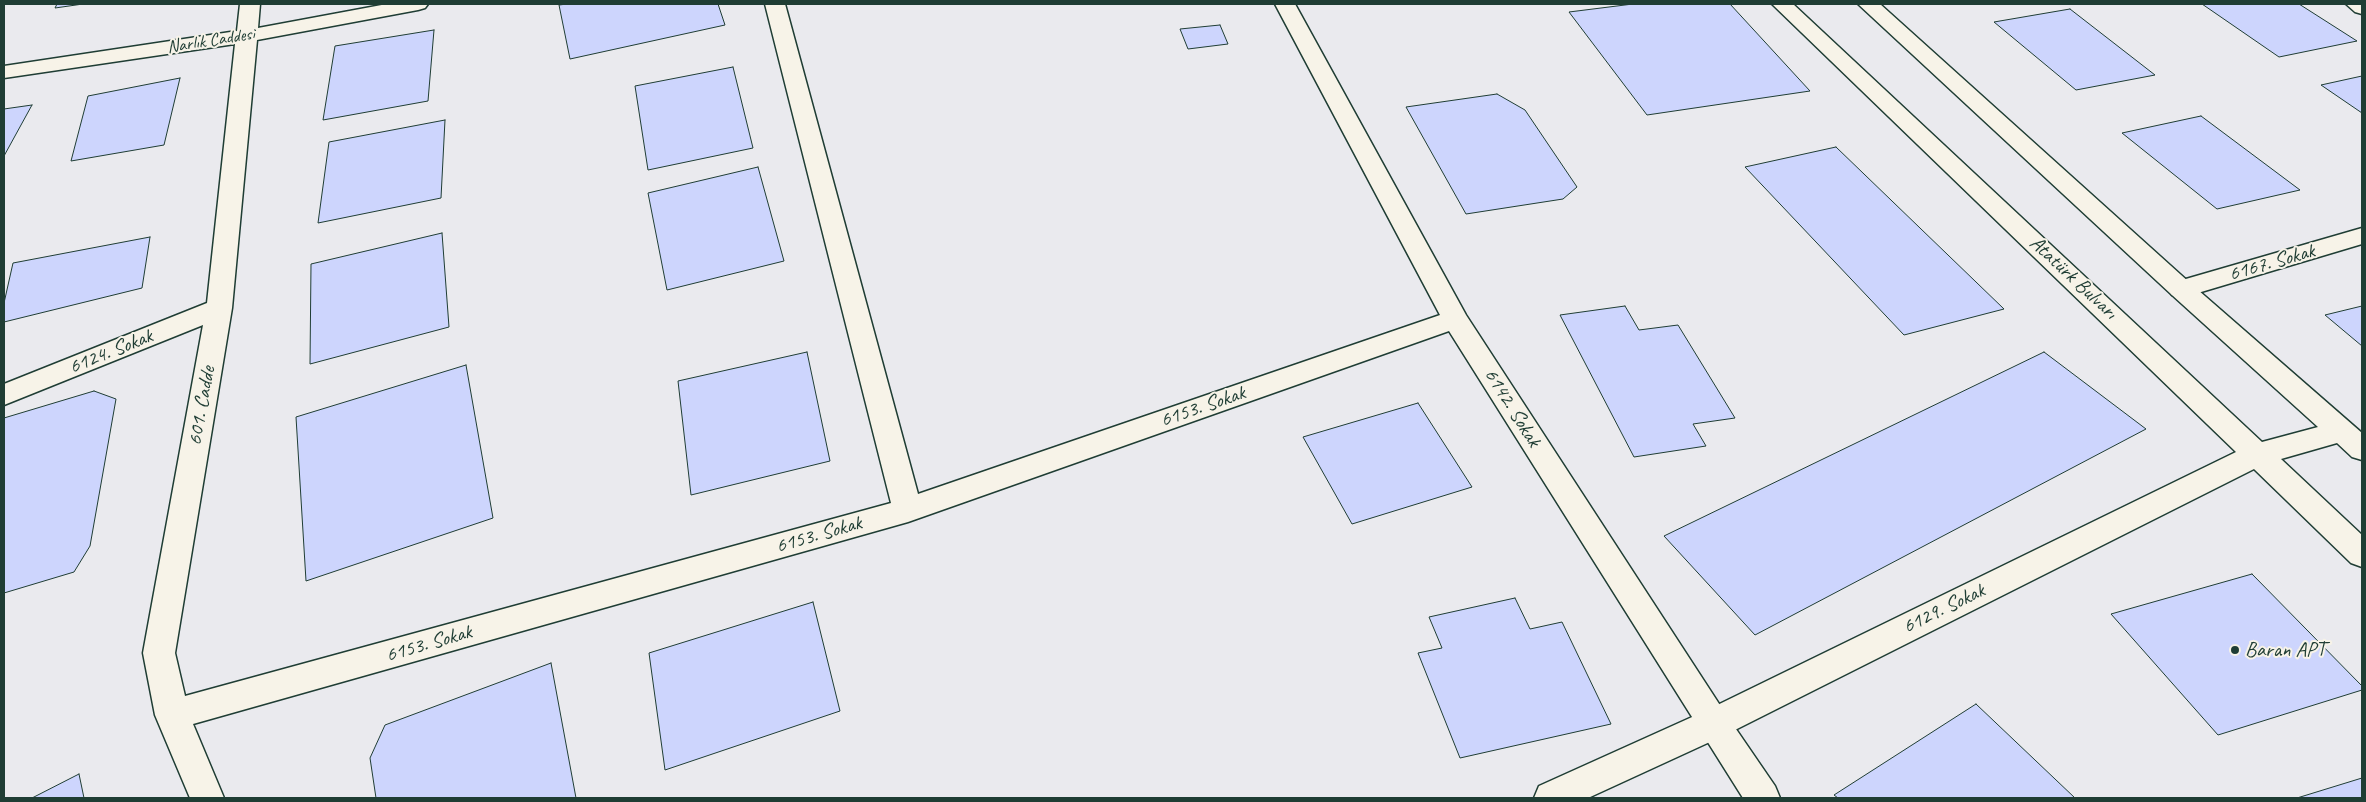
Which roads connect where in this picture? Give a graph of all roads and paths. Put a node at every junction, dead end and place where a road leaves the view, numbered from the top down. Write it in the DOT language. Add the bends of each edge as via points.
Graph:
graph roads {
  1 [pos="250,4"];
  2 [pos="418,4"];
  3 [pos="775,4"];
  4 [pos="1285,4"];
  5 [pos="1782,4"];
  6 [pos="1868,4"];
  7 [pos="2356,4"];
  8 [pos="2362,8"];
  9 [pos="246,36"];
  10 [pos="4,72"];
  11 [pos="2362,236"];
  12 [pos="2181,289"];
  13 [pos="219,308"];
  14 [pos="1456,319"];
  15 [pos="4,395"];
  16 [pos="2352,440"];
  17 [pos="2259,454"];
  18 [pos="908,510"];
  19 [pos="2362,554"];
  20 [pos="172,715"];
  21 [pos="1713,724"];
  22 [pos="207,798"];
  23 [pos="1551,798"];
  24 [pos="1763,798"];
  1 -- 9 [label="street, 601. Cadde"];
  2 -- 9 [label="street, Narlık Caddesi"];
  3 -- 18 [label="street"];
  4 -- 14 [label="street, 6142. Sokak"];
  5 -- 17 [label="street, Atatürk Bulvarı"];
  6 -- 12 [label="street"];
  7 -- 8 [label="street"];
  9 -- 10 [label="street, Narlık Caddesi"];
  9 -- 13 [label="street, 601. Cadde"];
  11 -- 12 [label="street, 6167. Sokak"];
  12 -- 16 [label="street"];
  13 -- 15 [label="street, 6124. Sokak"];
  13 -- 20 [label="street, 601. Cadde" via="158,652"];
  14 -- 18 [label="street, 6153. Sokak"];
  14 -- 21 [label="street, 6142. Sokak"];
  16 -- 17 [label="street, 6129. Sokak"];
  17 -- 19 [label="street, Atatürk Bulvarı"];
  17 -- 21 [label="street, 6129. Sokak"];
  18 -- 20 [label="street, 6153. Sokak"];
  20 -- 22 [label="street, 601. Cadde"];
  21 -- 23 [label="street, 6129. Sokak"];
  21 -- 24 [label="street, 6142. Sokak"];
}
